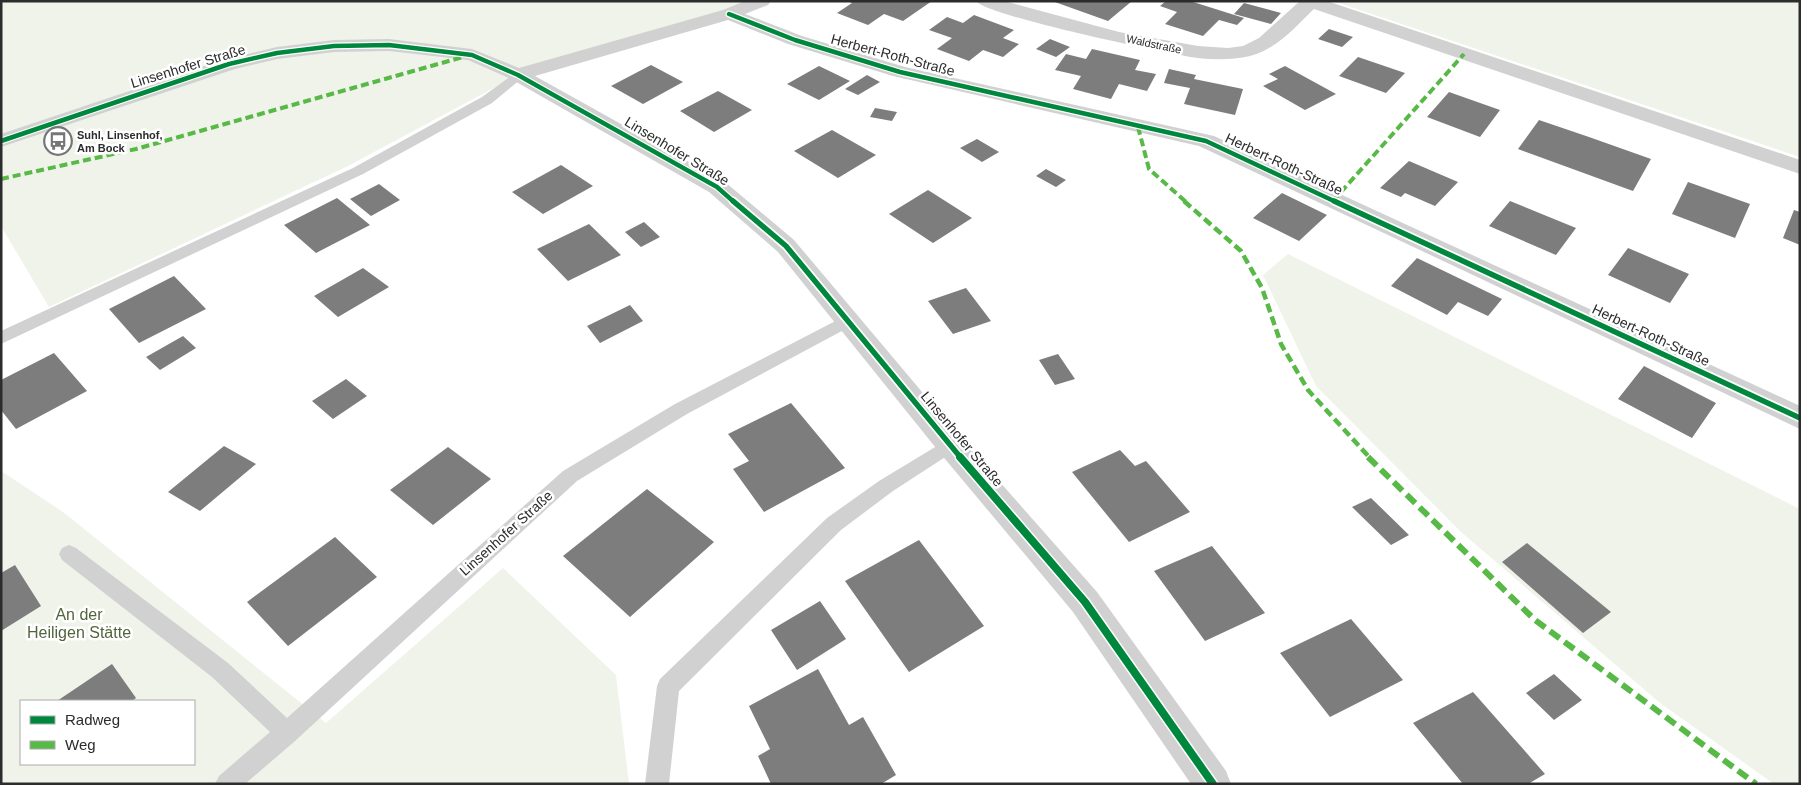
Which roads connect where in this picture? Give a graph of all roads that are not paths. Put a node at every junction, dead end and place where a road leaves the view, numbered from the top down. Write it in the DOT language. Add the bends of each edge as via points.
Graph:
graph roads {
  1 [pos="762,1"];
  2 [pos="984,1"];
  3 [pos="1310,2"];
  4 [pos="729,14"];
  5 [pos="518,75"];
  6 [pos="1,141"];
  7 [pos="1800,167"];
  8 [pos="849,320"];
  9 [pos="1,338"];
  10 [pos="1800,418"];
  11 [pos="950,445"];
  12 [pos="69,554"];
  13 [pos="287,732"];
  14 [pos="227,784"];
  15 [pos="657,784"];
  16 [pos="1213,784"];
  1 -- 4 [label="street"];
  2 -- 3 [label="street, Waldstraße" via="1018,13 1179,50 1213,54 1246,52 1267,41"];
  3 -- 7 [label="street"];
  4 -- 5 [label="street"];
  4 -- 10 [label="street, Herbert-Roth-Straße" via="795,40 900,72 1206,141"];
  5 -- 6 [label="street, Linsenhofer Straße" via="472,55 390,46 334,46 277,53 229,64"];
  5 -- 8 [label="street, Linsenhofer Straße" via="717,187 786,246"];
  5 -- 9 [label="lane" via="487,100 358,171"];
  8 -- 11 [label="street, Linsenhofer Straße"];
  8 -- 13 [label="lane, Linsenhofer Straße" via="681,409 570,476"];
  11 -- 15 [label="lane, Linsenhofer Straße" via="834,524 668,686"];
  11 -- 16 [label="street, Linsenhofer Straße" via="1085,602"];
  12 -- 13 [label="lane" via="220,670"];
  13 -- 14 [label="lane, Linsenhofer Straße"];
}
